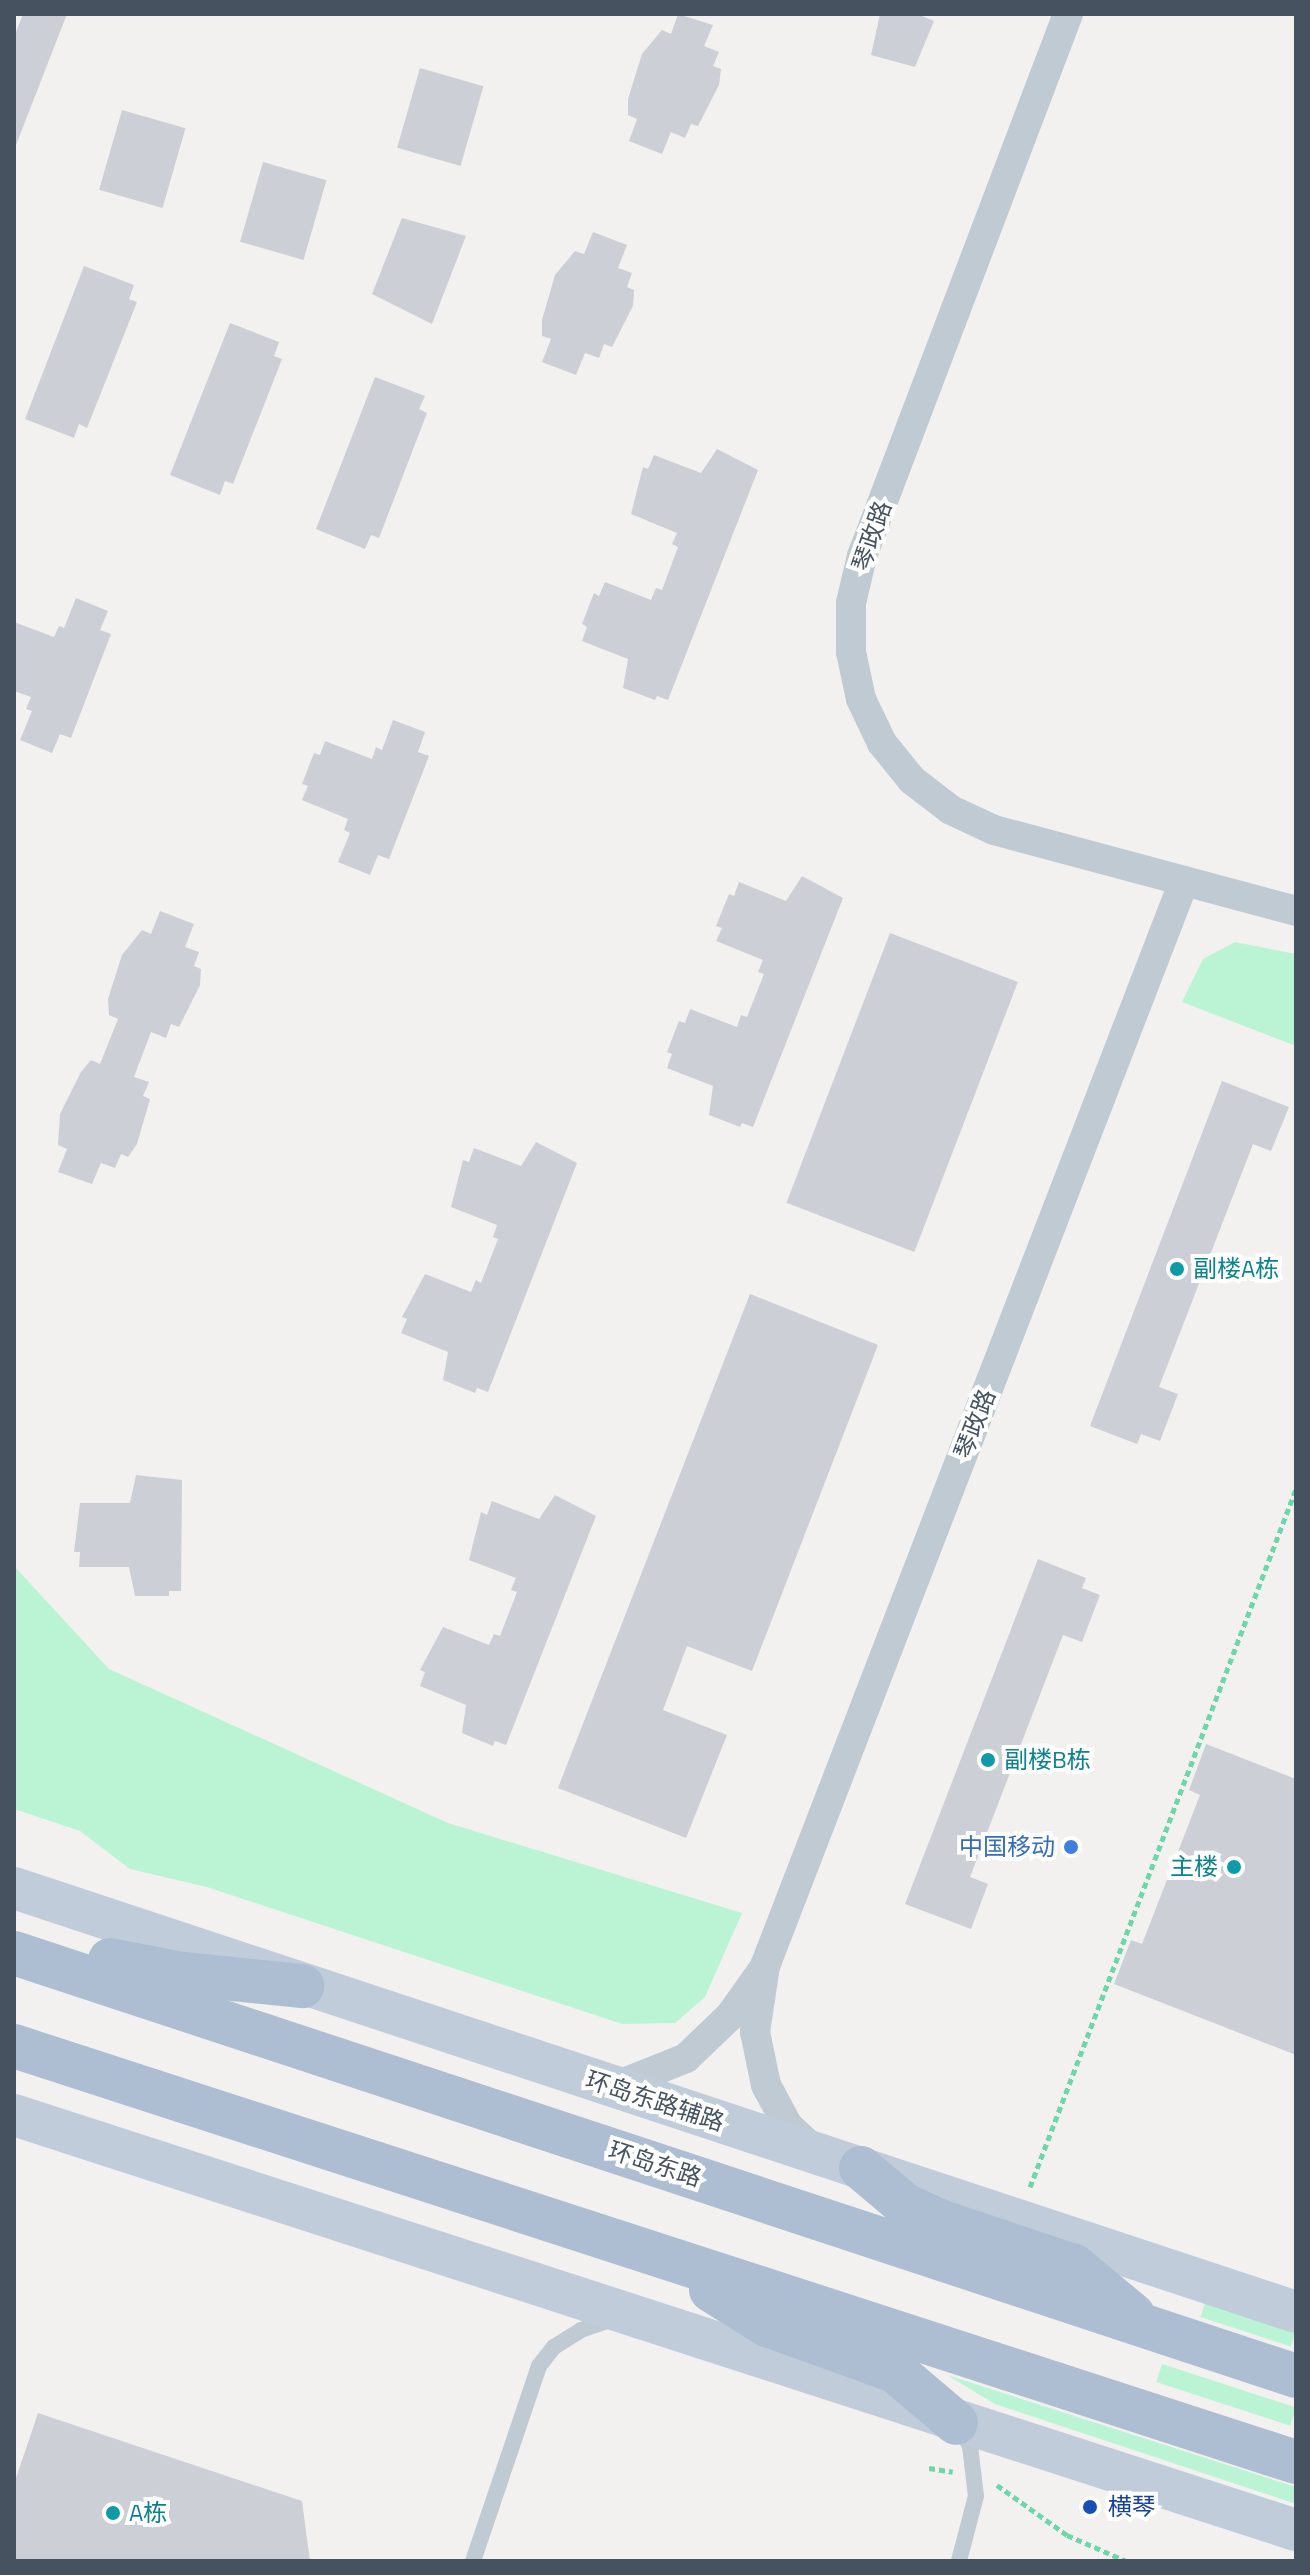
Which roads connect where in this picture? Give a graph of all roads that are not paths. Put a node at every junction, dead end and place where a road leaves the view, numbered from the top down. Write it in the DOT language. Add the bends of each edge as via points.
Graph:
graph roads {
  1 [pos="1068,14"];
  2 [pos="1184,881"];
  3 [pos="1296,911"];
  4 [pos="14,1888"];
  5 [pos="14,1934"];
  6 [pos="14,1953"];
  7 [pos="765,1966"];
  8 [pos="302,1986"];
  9 [pos="14,2046"];
  10 [pos="614,2087"];
  11 [pos="14,2115"];
  12 [pos="65,2131"];
  13 [pos="14,2150"];
  14 [pos="819,2154"];
  15 [pos="861,2168"];
  16 [pos="663,2257"];
  17 [pos="1296,2312"];
  18 [pos="632,2313"];
  19 [pos="1143,2325"];
  20 [pos="1296,2376"];
  21 [pos="956,2423"];
  22 [pos="1296,2462"];
  23 [pos="1296,2530"];
  24 [pos="473,2561"];
  25 [pos="959,2561"];
  1 -- 2 [label="street, 琴政路" via="862,556 851,603 851,652 861,699 882,743 912,780 951,810 994,830"];
  2 -- 3 [label="street, 琴政路"];
  2 -- 7 [label="street, 琴政路"];
  4 -- 8 [label="main road, 环岛东路辅路"];
  5 -- 8 [label="main road" via="183,1974"];
  6 -- 19 [label="main road, 环岛东路"];
  7 -- 10 [label="street" via="730,2016 686,2058"];
  7 -- 14 [label="street" via="755,2032 766,2085 788,2126"];
  8 -- 10 [label="main road, 环岛东路辅路"];
  9 -- 16 [label="main road"];
  10 -- 14 [label="main road, 环岛东路辅路"];
  11 -- 12 [label="main road"];
  12 -- 13 [label="main road"];
  12 -- 18 [label="main road"];
  14 -- 15 [label="main road, 环岛东路辅路"];
  15 -- 17 [label="main road, 环岛东路辅路"];
  15 -- 19 [label="main road" via="905,2205 939,2221 1074,2266"];
  16 -- 21 [label="main road" via="767,2325 895,2371"];
  16 -- 22 [label="main road"];
  18 -- 21 [label="main road"];
  18 -- 24 [label="lane" via="581,2330 554,2347 539,2366"];
  19 -- 20 [label="main road, 环岛东路"];
  21 -- 23 [label="main road"];
  21 -- 25 [label="lane" via="970,2446 975,2476 972,2520"];
}
